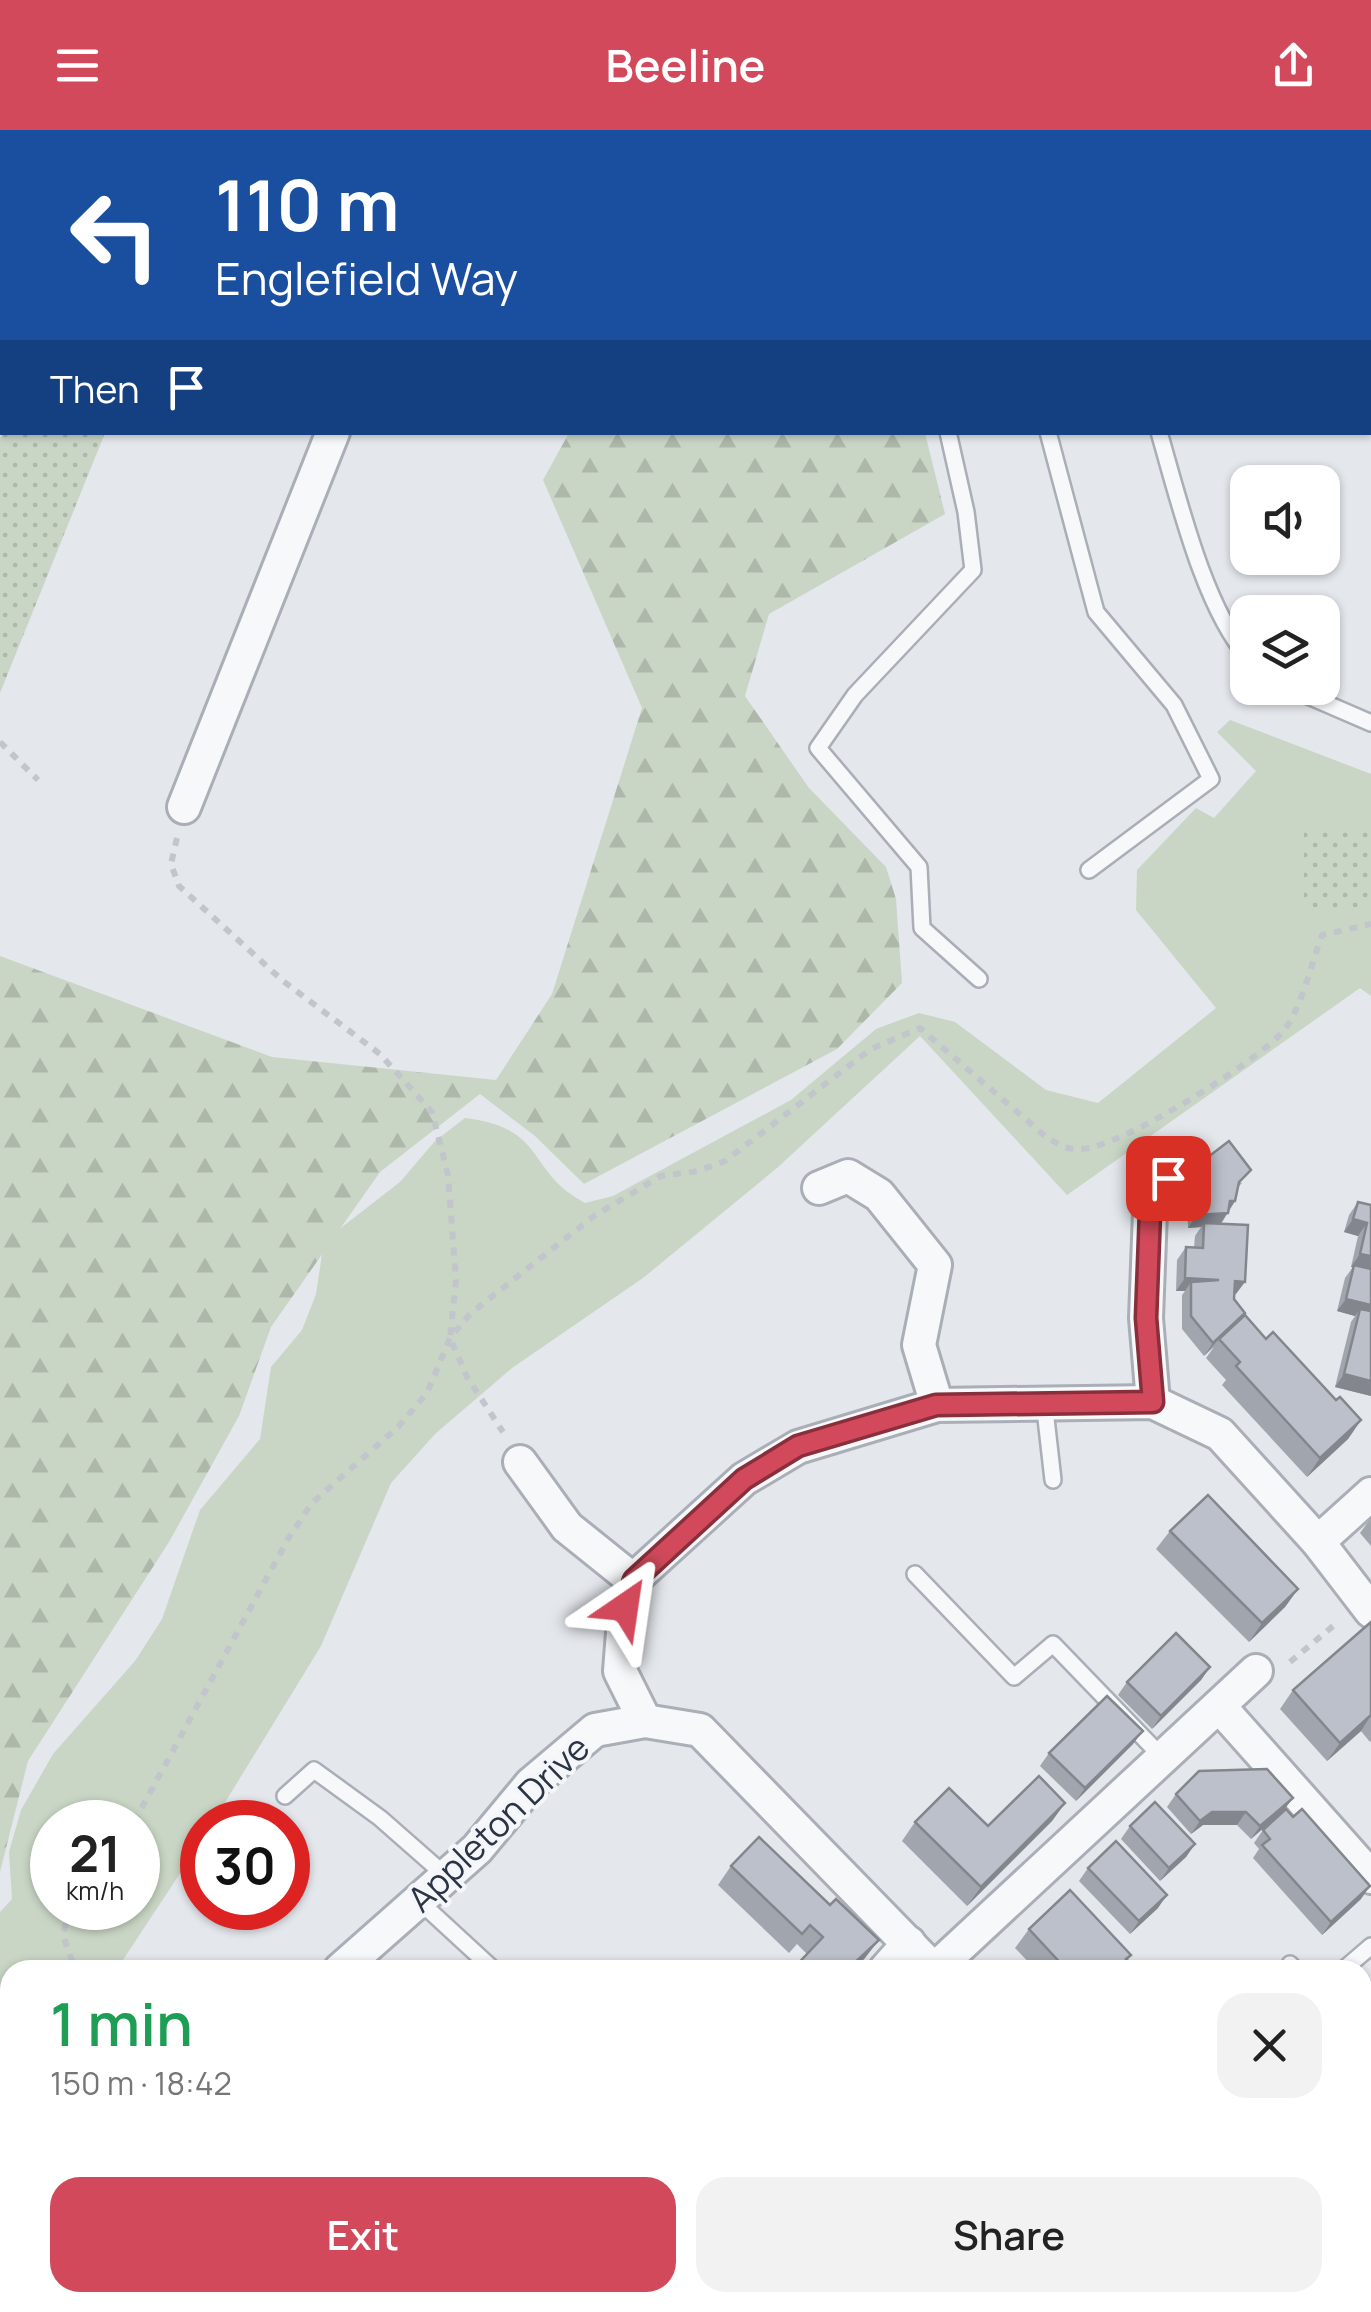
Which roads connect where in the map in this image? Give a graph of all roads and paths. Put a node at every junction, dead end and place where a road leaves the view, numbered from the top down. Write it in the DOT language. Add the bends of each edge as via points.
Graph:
graph roads {
  1 [pos="333,435"];
  2 [pos="949,435"];
  3 [pos="1049,435"];
  4 [pos="1159,435"];
  5 [pos="1230,636"];
  6 [pos="1330,705"];
  7 [pos="1371,722"];
  8 [pos="0,742"];
  9 [pos="38,780"];
  10 [pos="184,807"];
  11 [pos="1089,870"];
  12 [pos="1371,924"];
  13 [pos="979,979"];
  14 [pos="1168,1178"];
  15 [pos="819,1188"];
  16 [pos="450,1338"];
  17 [pos="1044,1400"];
  18 [pos="1153,1402"];
  19 [pos="936,1405"];
  20 [pos="520,1462"];
  21 [pos="1053,1480"];
  22 [pos="1371,1494"];
  23 [pos="1318,1542"];
  24 [pos="916,1574"];
  25 [pos="634,1580"];
  26 [pos="1366,1607"];
  27 [pos="1256,1671"];
  28 [pos="1219,1706"];
  29 [pos="645,1722"];
  30 [pos="1162,1758"];
  31 [pos="285,1796"];
  32 [pos="146,1800"];
  33 [pos="446,1876"];
  34 [pos="1371,1877"];
  35 [pos="418,1900"];
  36 [pos="64,1930"];
  37 [pos="909,1943"];
  38 [pos="72,1960"];
  39 [pos="351,1960"];
  40 [pos="483,1960"];
  41 [pos="895,1960"];
  42 [pos="925,1960"];
  43 [pos="945,1960"];
  1 -- 10 [label="street"];
  2 -- 13 [label="lane" via="974,570 855,695 818,748 919,867 922,928"];
  3 -- 11 [label="lane" via="1096,612 1174,705 1211,778"];
  4 -- 5 [label="lane"];
  6 -- 7 [label="lane"];
  8 -- 9 [label="path"];
  10 -- 16 [label="path" via="170,864 179,886 282,981 380,1054 432,1112 448,1175 456,1280"];
  12 -- 16 [label="path" via="1322,935 1286,1027 1265,1049 1142,1128 1081,1150 1061,1146 920,1028 871,1048 725,1161 661,1176 594,1216 470,1314"];
  14 -- 18 [label="street" via="1150,1212 1146,1318"];
  15 -- 19 [label="street" via="848,1176 879,1195 936,1265 920,1345"];
  16 -- 20 [label="path"];
  16 -- 32 [label="path" via="427,1394 312,1503 288,1539"];
  17 -- 18 [label="street"];
  17 -- 19 [label="street"];
  17 -- 21 [label="lane"];
  18 -- 23 [label="street" via="1220,1434"];
  19 -- 25 [label="street" via="798,1446 744,1479"];
  20 -- 25 [label="street" via="567,1527"];
  22 -- 23 [label="street"];
  23 -- 26 [label="street"];
  24 -- 30 [label="lane" via="1014,1677 1052,1644"];
  25 -- 29 [label="street" via="620,1671"];
  26 -- 27 [label="path" via="1278,1672"];
  27 -- 28 [label="street"];
  28 -- 30 [label="street"];
  28 -- 34 [label="street"];
  29 -- 33 [label="street, Appleton Drive" via="595,1730 531,1784 478,1849"];
  29 -- 37 [label="street, Appleton Drive" via="700,1730"];
  30 -- 43 [label="street"];
  31 -- 33 [label="lane" via="314,1770"];
  33 -- 35 [label="street, Appleton Drive"];
  35 -- 39 [label="street, Appleton Drive"];
  35 -- 40 [label="lane"];
  36 -- 38 [label="path"];
  37 -- 41 [label="street"];
  37 -- 42 [label="street, Appleton Drive"];
}
